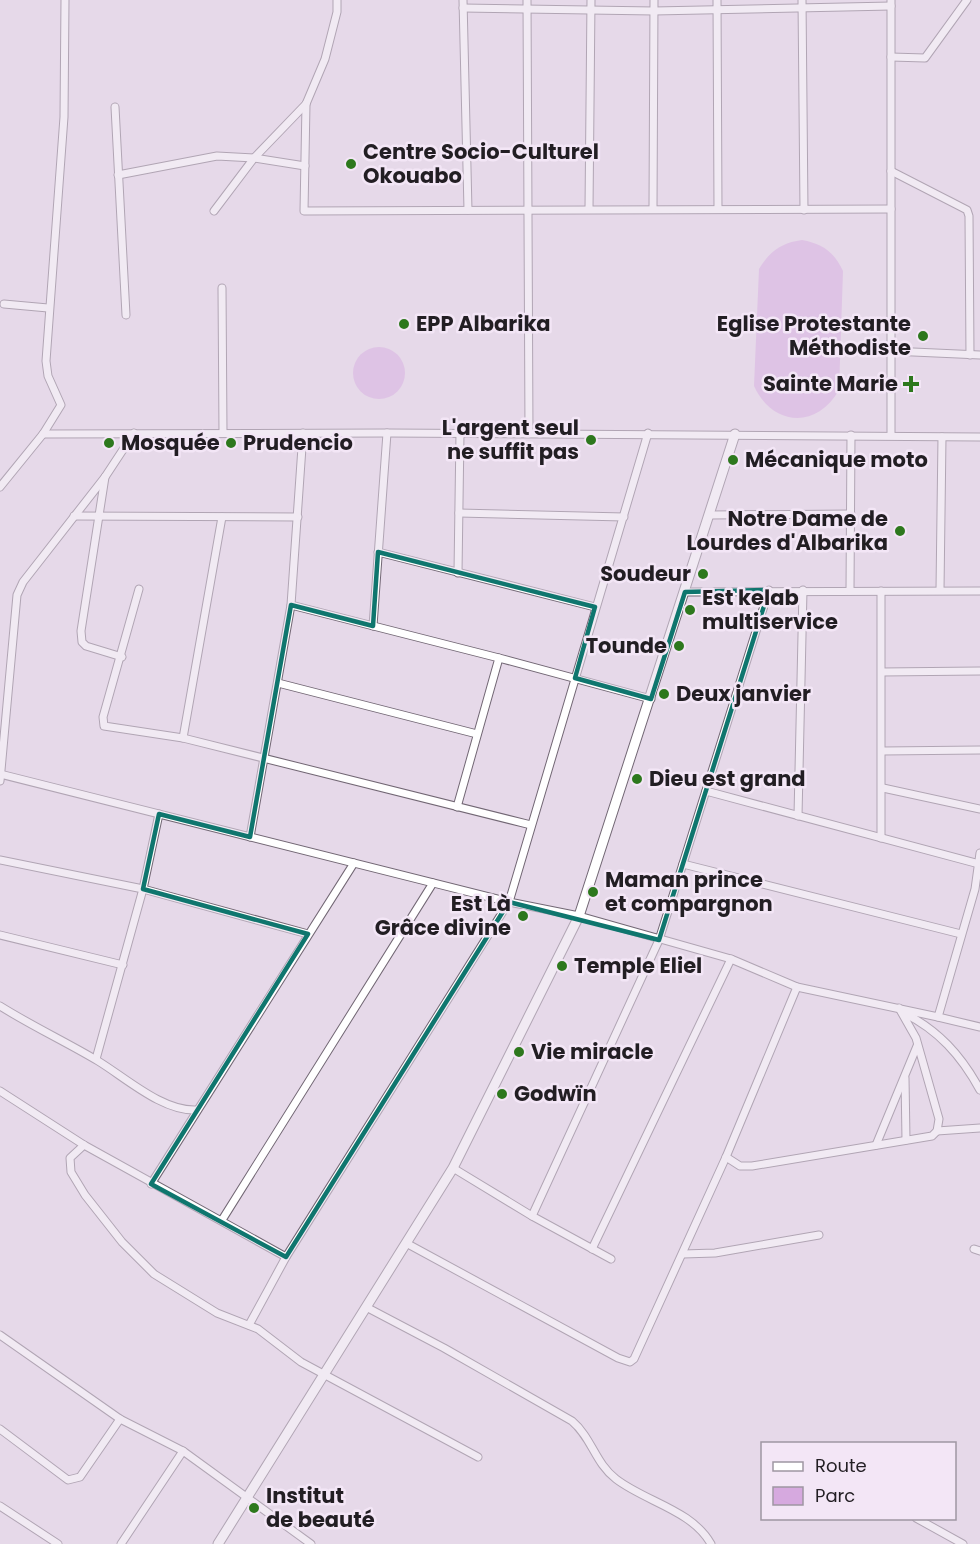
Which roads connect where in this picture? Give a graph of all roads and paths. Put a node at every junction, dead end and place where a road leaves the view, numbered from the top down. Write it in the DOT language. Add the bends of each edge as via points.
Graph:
graph roads {
  1 [pos="66,0"];
  2 [pos="337,0"];
  3 [pos="527,0"];
  4 [pos="591,0"];
  5 [pos="654,0"];
  6 [pos="717,0"];
  7 [pos="967,0"];
  8 [pos="891,3"];
  9 [pos="463,4"];
  10 [pos="802,4"];
  11 [pos="527,9"];
  12 [pos="591,10"];
  13 [pos="717,10"];
  14 [pos="654,11"];
  15 [pos="891,57"];
  16 [pos="306,105"];
  17 [pos="115,107"];
  18 [pos="254,158"];
  19 [pos="305,166"];
  20 [pos="891,171"];
  21 [pos="118,175"];
  22 [pos="653,208"];
  23 [pos="528,209"];
  24 [pos="590,209"];
  25 [pos="718,209"];
  26 [pos="891,209"];
  27 [pos="468,210"];
  28 [pos="804,210"];
  29 [pos="214,211"];
  30 [pos="222,288"];
  31 [pos="4,304"];
  32 [pos="48,308"];
  33 [pos="126,315"];
  34 [pos="891,351"];
  35 [pos="970,355"];
  36 [pos="980,356"];
  37 [pos="134,433"];
  38 [pos="223,433"];
  39 [pos="303,433"];
  40 [pos="387,433"];
  41 [pos="459,433"];
  42 [pos="530,433"];
  43 [pos="648,433"];
  44 [pos="44,434"];
  45 [pos="735,434"];
  46 [pos="851,435"];
  47 [pos="891,435"];
  48 [pos="942,437"];
  49 [pos="980,437"];
  50 [pos="105,477"];
  51 [pos="0,487"];
  52 [pos="459,513"];
  53 [pos="851,514"];
  54 [pos="710,515"];
  55 [pos="74,516"];
  56 [pos="100,517"];
  57 [pos="222,517"];
  58 [pos="298,517"];
  59 [pos="624,517"];
  60 [pos="378,552"];
  61 [pos="458,573"];
  62 [pos="139,589"];
  63 [pos="769,590"];
  64 [pos="803,590"];
  65 [pos="940,590"];
  66 [pos="850,591"];
  67 [pos="881,591"];
  68 [pos="980,591"];
  69 [pos="685,592"];
  70 [pos="291,605"];
  71 [pos="595,607"];
  72 [pos="373,626"];
  73 [pos="122,657"];
  74 [pos="499,658"];
  75 [pos="980,670"];
  76 [pos="882,672"];
  77 [pos="575,678"];
  78 [pos="278,683"];
  79 [pos="651,699"];
  80 [pos="477,734"];
  81 [pos="183,738"];
  82 [pos="980,750"];
  83 [pos="883,751"];
  84 [pos="264,759"];
  85 [pos="0,774"];
  86 [pos="0,781"];
  87 [pos="883,788"];
  88 [pos="706,791"];
  89 [pos="457,807"];
  90 [pos="980,809"];
  91 [pos="159,814"];
  92 [pos="798,816"];
  93 [pos="531,825"];
  94 [pos="250,837"];
  95 [pos="881,838"];
  96 [pos="980,853"];
  97 [pos="0,860"];
  98 [pos="354,863"];
  99 [pos="683,864"];
  100 [pos="978,864"];
  101 [pos="433,882"];
  102 [pos="143,889"];
  103 [pos="978,890"];
  104 [pos="509,902"];
  105 [pos="579,916"];
  106 [pos="308,934"];
  107 [pos="961,934"];
  108 [pos="0,935"];
  109 [pos="659,940"];
  110 [pos="731,960"];
  111 [pos="123,965"];
  112 [pos="797,987"];
  113 [pos="0,1006"];
  114 [pos="901,1010"];
  115 [pos="925,1014"];
  116 [pos="938,1017"];
  117 [pos="922,1022"];
  118 [pos="980,1027"];
  119 [pos="916,1042"];
  120 [pos="96,1059"];
  121 [pos="905,1075"];
  122 [pos="980,1089"];
  123 [pos="0,1091"];
  124 [pos="197,1110"];
  125 [pos="980,1128"];
  126 [pos="937,1131"];
  127 [pos="906,1140"];
  128 [pos="84,1145"];
  129 [pos="876,1145"];
  130 [pos="726,1157"];
  131 [pos="453,1168"];
  132 [pos="151,1184"];
  133 [pos="532,1216"];
  134 [pos="222,1220"];
  135 [pos="819,1235"];
  136 [pos="405,1243"];
  137 [pos="592,1249"];
  138 [pos="683,1254"];
  139 [pos="286,1257"];
  140 [pos="611,1259"];
  141 [pos="366,1307"];
  142 [pos="249,1325"];
  143 [pos="0,1335"];
  144 [pos="325,1373"];
  145 [pos="120,1419"];
  146 [pos="0,1429"];
  147 [pos="183,1451"];
  148 [pos="478,1457"];
  149 [pos="247,1497"];
  150 [pos="0,1506"];
  151 [pos="920,1520"];
  152 [pos="58,1544"];
  153 [pos="122,1544"];
  154 [pos="218,1544"];
  155 [pos="310,1544"];
  156 [pos="711,1544"];
  157 [pos="963,1544"];
  1 -- 32 [label="street" via="64,117"];
  2 -- 16 [label="street" via="325,59"];
  3 -- 11 [label="street"];
  4 -- 12 [label="street"];
  5 -- 14 [label="street"];
  6 -- 13 [label="street"];
  7 -- 15 [label="street" via="925,58"];
  8 -- 10 [label="street"];
  8 -- 15 [label="street"];
  9 -- 11 [label="street"];
  9 -- 27 [label="street"];
  10 -- 13 [label="street"];
  10 -- 28 [label="street"];
  11 -- 12 [label="street"];
  11 -- 23 [label="street"];
  12 -- 14 [label="street"];
  12 -- 24 [label="street"];
  13 -- 14 [label="street"];
  13 -- 25 [label="street"];
  14 -- 22 [label="street"];
  15 -- 20 [label="street"];
  16 -- 18 [label="street"];
  16 -- 19 [label="street"];
  17 -- 21 [label="street"];
  18 -- 19 [label="street"];
  18 -- 21 [label="street" via="217,156"];
  18 -- 29 [label="street"];
  19 -- 27 [label="street" via="304,211"];
  20 -- 26 [label="street"];
  20 -- 35 [label="street" via="967,210"];
  21 -- 33 [label="street"];
  22 -- 24 [label="street"];
  22 -- 25 [label="street"];
  23 -- 24 [label="street"];
  23 -- 27 [label="street"];
  23 -- 42 [label="street"];
  25 -- 28 [label="street"];
  26 -- 28 [label="street"];
  26 -- 34 [label="street"];
  30 -- 38 [label="street"];
  31 -- 32 [label="street"];
  32 -- 44 [label="street" via="46,369 61,405"];
  34 -- 35 [label="street"];
  34 -- 47 [label="street"];
  35 -- 36 [label="street"];
  37 -- 38 [label="street"];
  37 -- 44 [label="street"];
  37 -- 50 [label="street"];
  38 -- 39 [label="street"];
  39 -- 40 [label="street"];
  39 -- 58 [label="street"];
  40 -- 41 [label="street"];
  40 -- 60 [label="street"];
  41 -- 42 [label="street"];
  41 -- 52 [label="street"];
  42 -- 43 [label="street"];
  43 -- 45 [label="street"];
  43 -- 59 [label="street"];
  44 -- 51 [label="street"];
  45 -- 46 [label="street"];
  45 -- 54 [label="street"];
  46 -- 47 [label="street"];
  46 -- 53 [label="street"];
  47 -- 48 [label="street"];
  48 -- 49 [label="street"];
  48 -- 65 [label="street"];
  50 -- 55 [label="street"];
  50 -- 56 [label="street"];
  52 -- 59 [label="street"];
  52 -- 61 [label="street"];
  53 -- 54 [label="street"];
  53 -- 66 [label="street"];
  54 -- 69 [label="street"];
  55 -- 56 [label="street"];
  55 -- 85 [label="street" via="22,582 17,594"];
  56 -- 57 [label="street"];
  56 -- 73 [label="street" via="82,642"];
  57 -- 58 [label="street"];
  57 -- 81 [label="street"];
  58 -- 70 [label="street"];
  59 -- 71 [label="street"];
  60 -- 61 [label="street"];
  60 -- 72 [label="street"];
  61 -- 71 [label="street"];
  62 -- 73 [label="street"];
  63 -- 64 [label="street"];
  63 -- 69 [label="street"];
  63 -- 88 [label="street"];
  64 -- 66 [label="street"];
  64 -- 92 [label="street"];
  65 -- 67 [label="street"];
  65 -- 68 [label="street"];
  66 -- 67 [label="street"];
  67 -- 76 [label="street"];
  69 -- 79 [label="street"];
  70 -- 72 [label="street"];
  70 -- 78 [label="street"];
  71 -- 77 [label="street"];
  72 -- 74 [label="street"];
  73 -- 81 [label="street" via="103,717 104,726"];
  74 -- 77 [label="street"];
  74 -- 80 [label="street"];
  75 -- 76 [label="street"];
  76 -- 83 [label="street"];
  77 -- 79 [label="street"];
  77 -- 93 [label="street"];
  78 -- 80 [label="street"];
  78 -- 84 [label="street"];
  79 -- 105 [label="street"];
  80 -- 89 [label="street"];
  81 -- 84 [label="street"];
  82 -- 83 [label="street"];
  83 -- 87 [label="street"];
  84 -- 89 [label="street"];
  84 -- 94 [label="street"];
  85 -- 86 [label="street"];
  85 -- 91 [label="street"];
  87 -- 90 [label="street"];
  87 -- 95 [label="street"];
  88 -- 92 [label="street"];
  88 -- 99 [label="street"];
  89 -- 93 [label="street"];
  91 -- 94 [label="street"];
  91 -- 102 [label="street"];
  92 -- 95 [label="street"];
  93 -- 104 [label="street"];
  94 -- 98 [label="street"];
  95 -- 100 [label="street"];
  96 -- 100 [label="street"];
  97 -- 102 [label="street"];
  98 -- 101 [label="street"];
  98 -- 106 [label="street"];
  99 -- 107 [label="street"];
  99 -- 109 [label="street"];
  100 -- 103 [label="street"];
  101 -- 104 [label="street"];
  101 -- 134 [label="street"];
  102 -- 106 [label="street"];
  102 -- 111 [label="street"];
  103 -- 107 [label="street"];
  104 -- 105 [label="street"];
  104 -- 139 [label="street"];
  105 -- 109 [label="street"];
  105 -- 131 [label="street"];
  106 -- 124 [label="street"];
  107 -- 116 [label="street"];
  108 -- 111 [label="street"];
  109 -- 110 [label="street"];
  109 -- 133 [label="street"];
  110 -- 112 [label="street"];
  110 -- 137 [label="street"];
  111 -- 120 [label="street"];
  112 -- 114 [label="street"];
  112 -- 130 [label="street"];
  113 -- 120 [label="street"];
  114 -- 115 [label="street"];
  114 -- 117 [label="street"];
  114 -- 119 [label="street"];
  115 -- 116 [label="street"];
  115 -- 117 [label="street"];
  116 -- 118 [label="street"];
  117 -- 119 [label="street"];
  117 -- 122 [label="street" via="947,1041"];
  119 -- 121 [label="street"];
  119 -- 126 [label="street" via="939,1119"];
  120 -- 124 [label="street" via="158,1098 182,1109"];
  121 -- 127 [label="street"];
  121 -- 129 [label="street"];
  123 -- 128 [label="street"];
  124 -- 132 [label="street"];
  125 -- 126 [label="street"];
  126 -- 127 [label="street" via="932,1136"];
  127 -- 129 [label="street"];
  128 -- 132 [label="street"];
  128 -- 142 [label="street" via="70,1158 71,1172 122,1242 154,1274 217,1313"];
  129 -- 130 [label="street" via="752,1166 740,1166"];
  130 -- 138 [label="street"];
  131 -- 133 [label="street"];
  131 -- 136 [label="street"];
  132 -- 134 [label="street"];
  133 -- 137 [label="street"];
  134 -- 139 [label="street"];
  135 -- 138 [label="street" via="715,1253"];
  136 -- 138 [label="street" via="630,1362"];
  136 -- 141 [label="street"];
  137 -- 140 [label="street"];
  139 -- 142 [label="street"];
  141 -- 144 [label="street"];
  141 -- 156 [label="street" via="572,1421 585,1432 596,1459 607,1472 697,1525"];
  142 -- 144 [label="street" via="301,1362"];
  143 -- 145 [label="street"];
  144 -- 148 [label="street"];
  144 -- 149 [label="street"];
  145 -- 146 [label="street" via="80,1477 73,1480"];
  145 -- 147 [label="street"];
  147 -- 149 [label="street"];
  147 -- 153 [label="street"];
  149 -- 154 [label="street"];
  149 -- 155 [label="street"];
  150 -- 152 [label="street"];
  151 -- 157 [label="street"];
}
